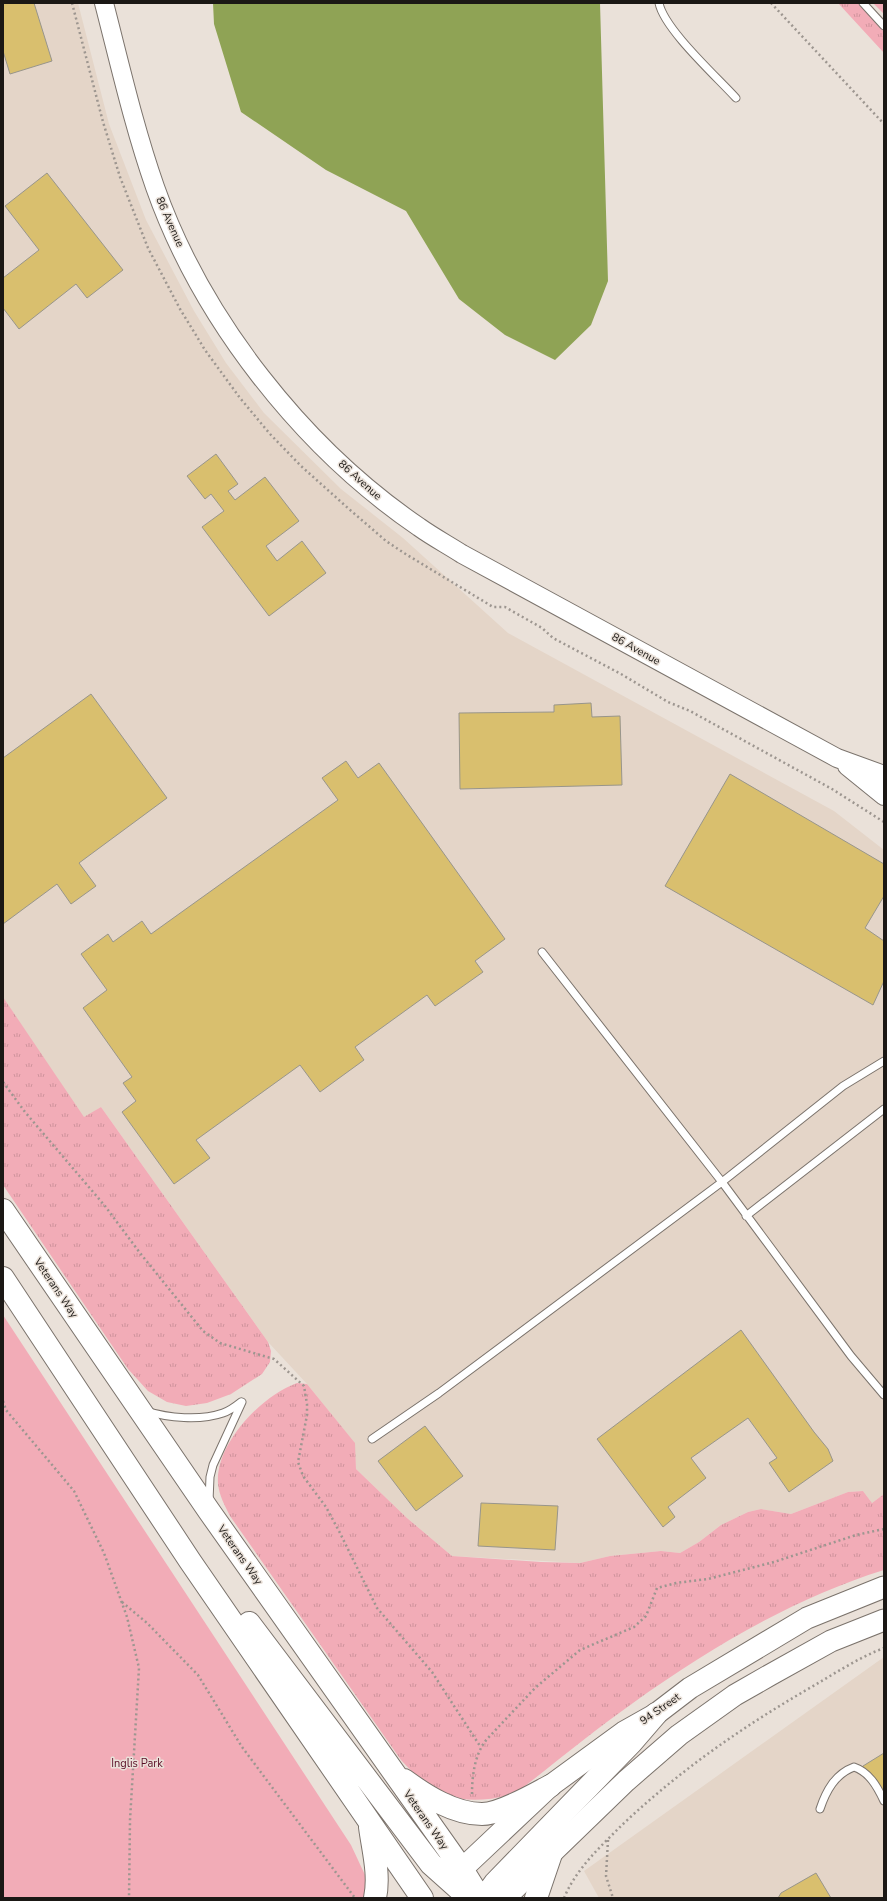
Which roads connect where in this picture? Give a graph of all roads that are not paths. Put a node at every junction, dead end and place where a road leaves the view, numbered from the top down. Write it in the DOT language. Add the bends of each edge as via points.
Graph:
graph roads {
  1 [pos="104,3"];
  2 [pos="659,3"];
  3 [pos="863,3"];
  4 [pos="884,26"];
  5 [pos="736,98"];
  6 [pos="837,758"];
  7 [pos="884,775"];
  8 [pos="884,796"];
  9 [pos="542,952"];
  10 [pos="884,1061"];
  11 [pos="884,1109"];
  12 [pos="722,1182"];
  13 [pos="3,1210"];
  14 [pos="746,1216"];
  15 [pos="3,1278"];
  16 [pos="883,1390"];
  17 [pos="137,1407"];
  18 [pos="372,1439"];
  19 [pos="209,1512"];
  20 [pos="190,1561"];
  21 [pos="884,1587"];
  22 [pos="884,1620"];
  23 [pos="656,1714"];
  24 [pos="390,1770"];
  25 [pos="550,1786"];
  26 [pos="884,1801"];
  27 [pos="820,1809"];
  28 [pos="369,1822"];
  29 [pos="552,1851"];
  30 [pos="458,1887"];
  31 [pos="375,1898"];
  32 [pos="422,1898"];
  33 [pos="435,1898"];
  34 [pos="480,1898"];
  35 [pos="484,1898"];
  36 [pos="505,1898"];
  37 [pos="536,1898"];
  1 -- 6 [label="street, 86 Avenue" via="138,136 155,188 196,280 244,356 314,438 387,504 426,532"];
  2 -- 5 [label="lane" via="673,31"];
  3 -- 4 [label="lane"];
  6 -- 7 [label="street, 86 Avenue"];
  6 -- 8 [label="street, 86 Avenue"];
  9 -- 12 [label="lane"];
  10 -- 12 [label="lane" via="842,1086"];
  11 -- 14 [label="lane"];
  12 -- 14 [label="lane"];
  12 -- 18 [label="lane" via="439,1393"];
  13 -- 17 [label="main road, Veterans Way"];
  14 -- 16 [label="lane" via="851,1356"];
  15 -- 20 [label="main road"];
  17 -- 19 [label="main road, Veterans Way"];
  17 -- 19 [label="lane" via="170,1417 201,1417 223,1413 242,1402 213,1465"];
  19 -- 24 [label="main road, Veterans Way"];
  20 -- 28 [label="main road"];
  20 -- 30 [label="main road" via="217,1580 431,1864"];
  21 -- 23 [label="main road, 94 Street" via="807,1618 690,1688"];
  22 -- 29 [label="main road" via="832,1641 735,1695 673,1740"];
  23 -- 25 [label="main road, 94 Street" via="624,1732"];
  23 -- 35 [label="main road" via="495,1883"];
  24 -- 25 [label="main road" via="423,1794 459,1810 483,1814 507,1808"];
  24 -- 30 [label="main road, Veterans Way"];
  25 -- 30 [label="main road, 94 Street"];
  26 -- 27 [label="lane" via="876,1784 854,1767 842,1774 827,1790"];
  28 -- 31 [label="main road" via="376,1868"];
  28 -- 32 [label="main road"];
  29 -- 36 [label="main road"];
  29 -- 37 [label="main road"];
  30 -- 33 [label="main road"];
  30 -- 34 [label="main road, Veterans Way"];
}
